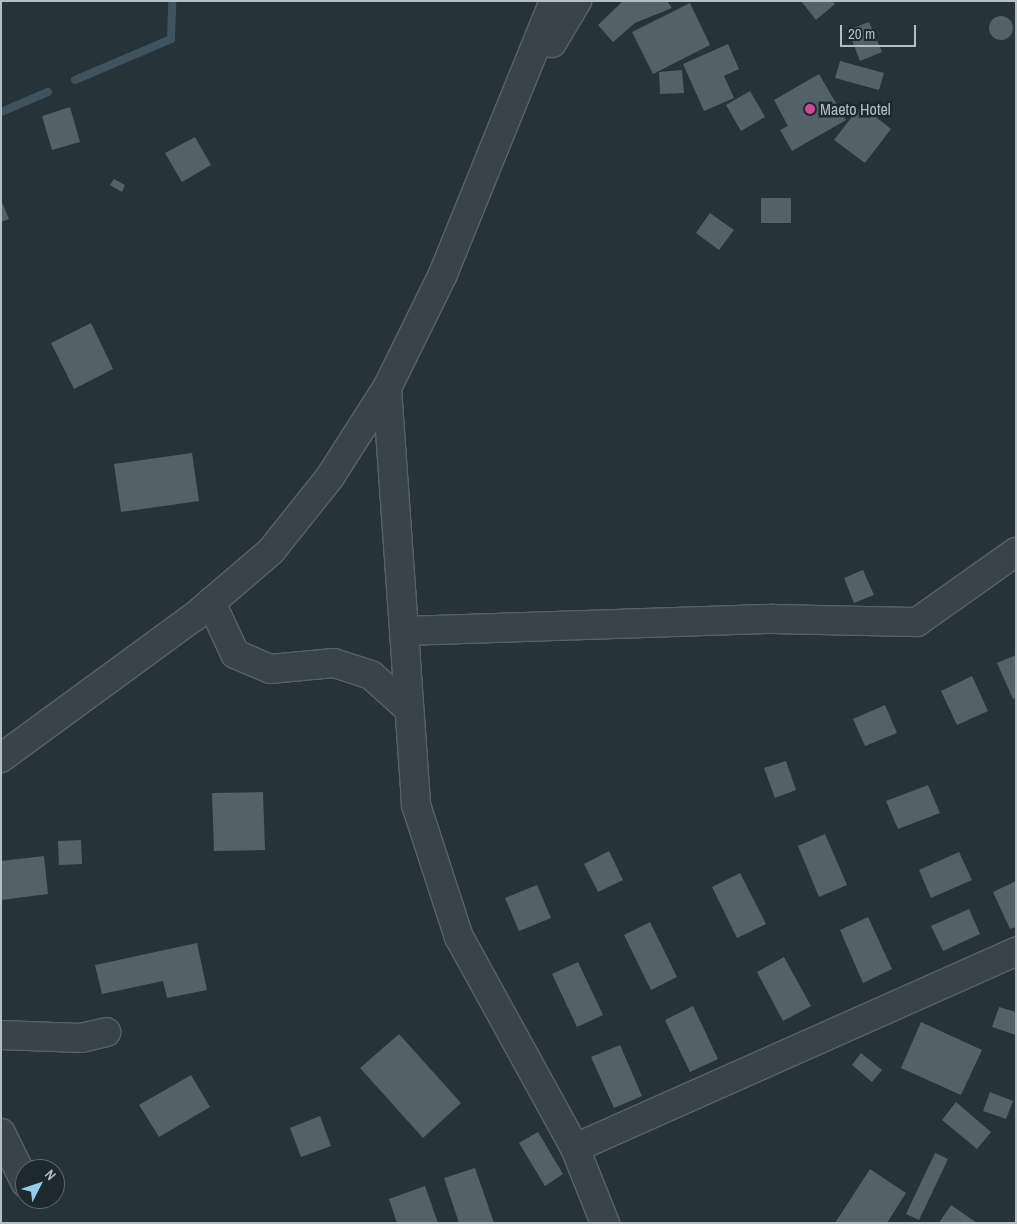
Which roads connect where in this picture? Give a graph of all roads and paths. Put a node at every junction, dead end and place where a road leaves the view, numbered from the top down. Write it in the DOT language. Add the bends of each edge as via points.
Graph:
graph roads {
  1 [pos="554,1"];
  2 [pos="577,1"];
  3 [pos="494,153"];
  4 [pos="387,388"];
  5 [pos="1016,552"];
  6 [pos="211,602"];
  7 [pos="404,631"];
  8 [pos="409,709"];
  9 [pos="1,758"];
  10 [pos="1016,952"];
  11 [pos="106,1032"];
  12 [pos="1,1035"];
  13 [pos="1,1133"];
  14 [pos="575,1148"];
  15 [pos="15,1169"];
  16 [pos="605,1223"];
  1 -- 3 [label="street"];
  2 -- 3 [label="street"];
  3 -- 4 [label="street"];
  4 -- 6 [label="street" via="330,476 270,551"];
  4 -- 7 [label="street"];
  5 -- 7 [label="street" via="917,622 772,619"];
  6 -- 8 [label="street" via="235,654 270,669 334,663 362,672"];
  6 -- 9 [label="street"];
  7 -- 8 [label="street"];
  8 -- 14 [label="street" via="416,805 459,937"];
  10 -- 14 [label="street"];
  11 -- 12 [label="street" via="81,1038"];
  13 -- 15 [label="street"];
  14 -- 16 [label="street"];
}
